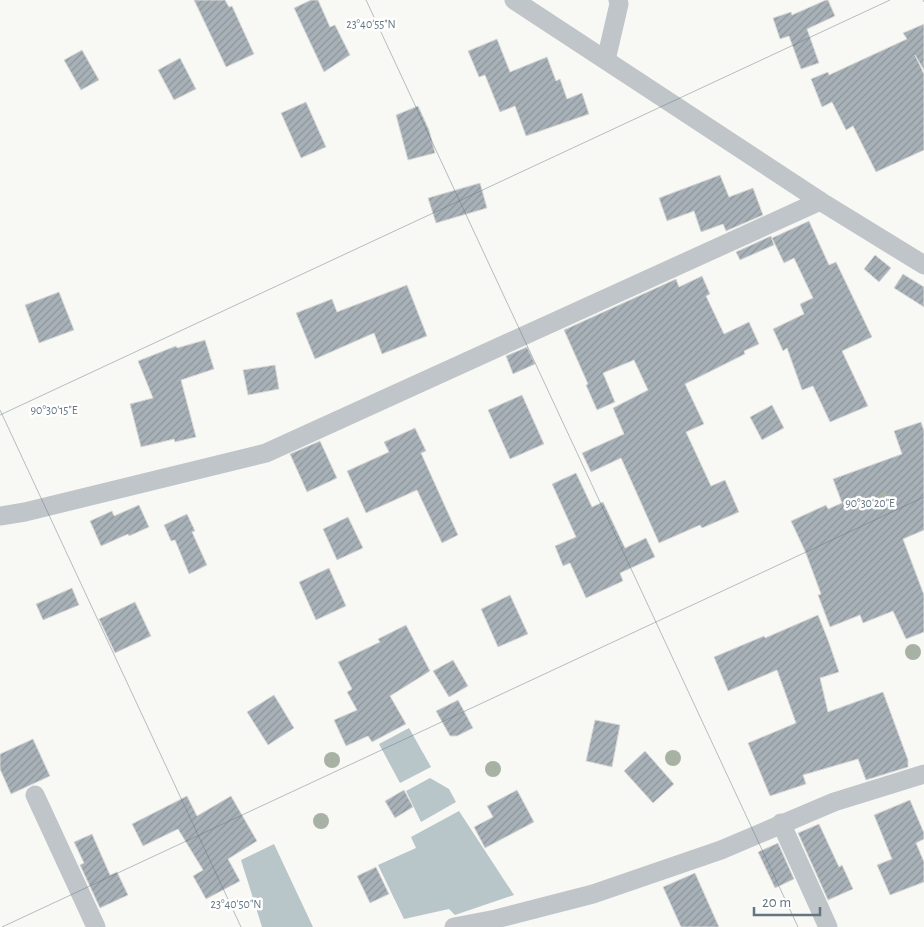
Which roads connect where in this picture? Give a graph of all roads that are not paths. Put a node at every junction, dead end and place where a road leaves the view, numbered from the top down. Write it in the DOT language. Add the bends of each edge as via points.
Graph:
graph roads {
  1 [pos="514,0"];
  2 [pos="618,0"];
  3 [pos="606,60"];
  4 [pos="820,201"];
  5 [pos="924,265"];
  6 [pos="0,516"];
  7 [pos="924,774"];
  8 [pos="36,795"];
  9 [pos="781,823"];
  10 [pos="96,927"];
  11 [pos="454,927"];
  12 [pos="828,927"];
  1 -- 3 [label="street"];
  2 -- 3 [label="street"];
  3 -- 4 [label="street"];
  4 -- 5 [label="street"];
  4 -- 6 [label="street" via="266,453"];
  7 -- 9 [label="street" via="834,802"];
  8 -- 10 [label="street"];
  9 -- 11 [label="street" via="720,850 594,894"];
  9 -- 12 [label="street"];
}
